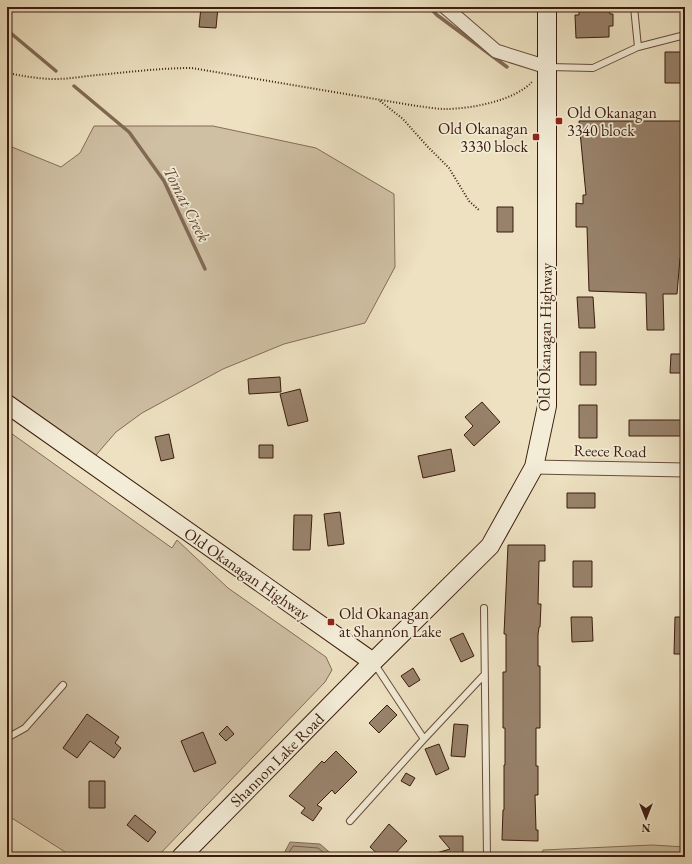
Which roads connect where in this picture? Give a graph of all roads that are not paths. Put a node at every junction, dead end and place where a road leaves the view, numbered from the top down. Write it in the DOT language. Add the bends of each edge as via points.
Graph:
graph roads {
  1 [pos="445,7"];
  2 [pos="546,7"];
  3 [pos="634,7"];
  4 [pos="685,35"];
  5 [pos="638,47"];
  6 [pos="547,67"];
  7 [pos="7,404"];
  8 [pos="534,467"];
  9 [pos="685,470"];
  10 [pos="484,608"];
  11 [pos="373,662"];
  12 [pos="484,675"];
  13 [pos="63,685"];
  14 [pos="7,738"];
  15 [pos="424,738"];
  16 [pos="350,821"];
  17 [pos="181,857"];
  18 [pos="486,857"];
  1 -- 6 [label="street" via="496,51"];
  2 -- 6 [label="main road, Old Okanagan Highway"];
  3 -- 5 [label="lane"];
  4 -- 5 [label="lane"];
  5 -- 6 [label="lane" via="593,68"];
  6 -- 8 [label="main road, Old Okanagan Highway" via="547,406"];
  7 -- 11 [label="main road, Old Okanagan Highway"];
  8 -- 9 [label="street, Reece Road"];
  8 -- 11 [label="main road, Old Okanagan Highway" via="490,546"];
  10 -- 12 [label="lane"];
  11 -- 15 [label="lane"];
  11 -- 17 [label="main road, Shannon Lake Road"];
  12 -- 15 [label="lane"];
  12 -- 18 [label="lane"];
  13 -- 14 [label="lane" via="25,728"];
  15 -- 16 [label="lane"];
}
